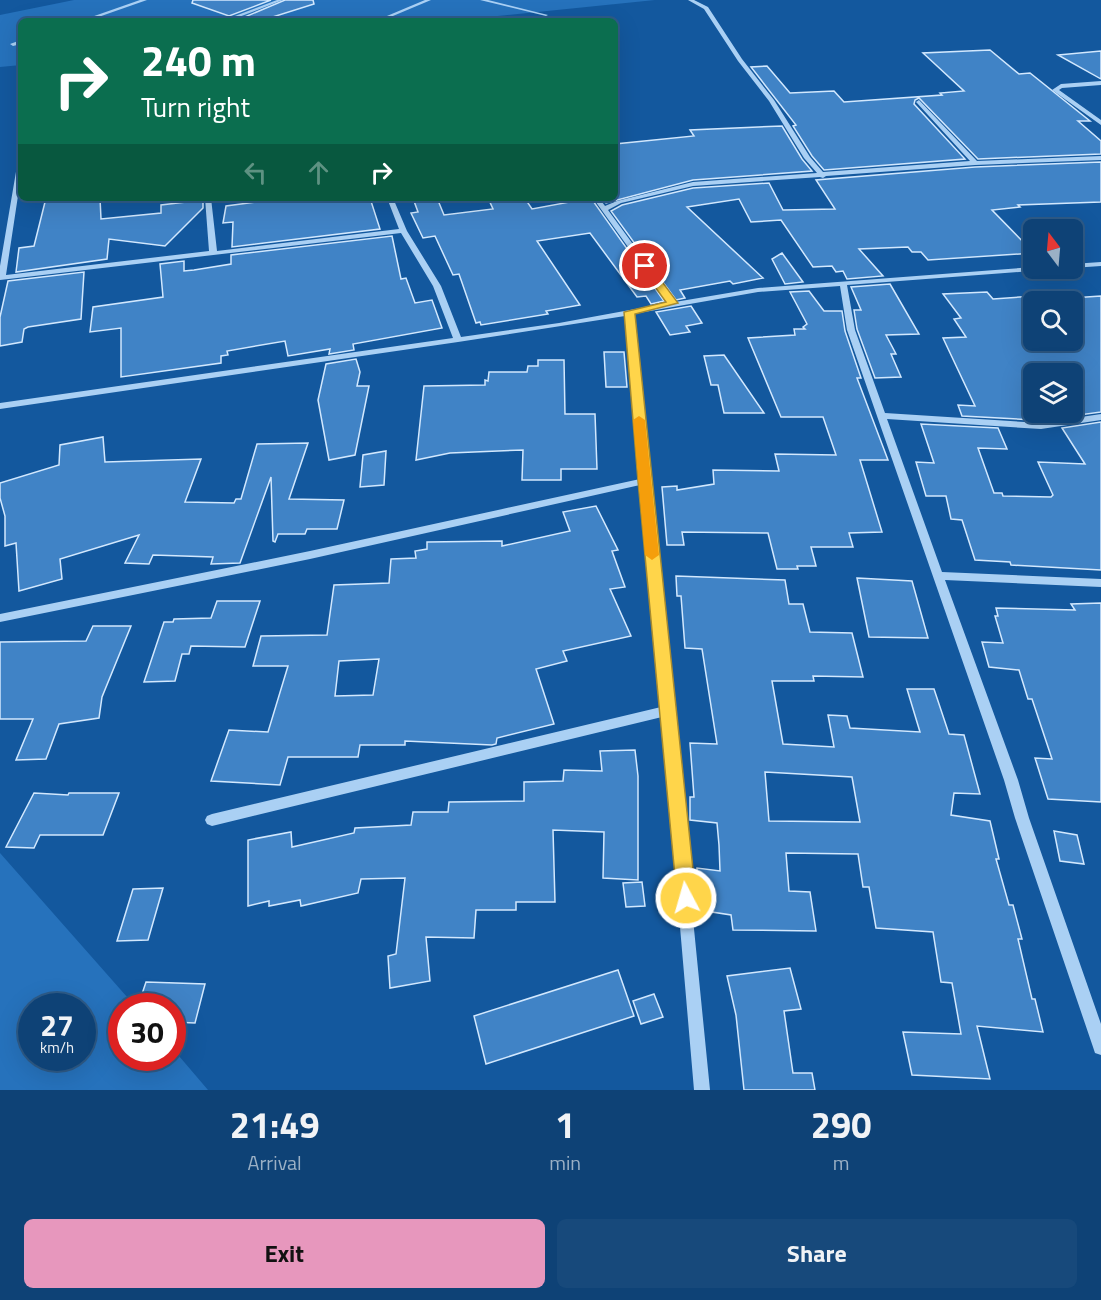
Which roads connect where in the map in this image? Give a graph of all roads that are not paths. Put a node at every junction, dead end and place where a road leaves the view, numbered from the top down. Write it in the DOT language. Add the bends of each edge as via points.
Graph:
graph roads {
  1 [pos="145,0"];
  2 [pos="281,0"];
  3 [pos="429,0"];
  4 [pos="482,0"];
  5 [pos="690,0"];
  6 [pos="546,15"];
  7 [pos="91,18"];
  8 [pos="232,18"];
  9 [pos="384,18"];
  10 [pos="18,43"];
  11 [pos="13,44"];
  12 [pos="1101,82"];
  13 [pos="919,102"];
  14 [pos="1101,123"];
  15 [pos="1101,158"];
  16 [pos="975,164"];
  17 [pos="18,173"];
  18 [pos="823,176"];
  19 [pos="208,201"];
  20 [pos="391,201"];
  21 [pos="598,201"];
  22 [pos="604,209"];
  23 [pos="403,231"];
  24 [pos="213,252"];
  25 [pos="1101,264"];
  26 [pos="1083,266"];
  27 [pos="1023,270"];
  28 [pos="1,277"];
  29 [pos="843,283"];
  30 [pos="672,303"];
  31 [pos="629,312"];
  32 [pos="458,340"];
  33 [pos="0,406"];
  34 [pos="881,416"];
  35 [pos="1101,417"];
  36 [pos="644,481"];
  37 [pos="940,576"];
  38 [pos="1101,584"];
  39 [pos="0,618"];
  40 [pos="668,711"];
  41 [pos="212,820"];
  42 [pos="1101,1047"];
  43 [pos="702,1090"];
  1 -- 7 [label="street"];
  2 -- 8 [label="street"];
  3 -- 9 [label="street"];
  4 -- 6 [label="street"];
  5 -- 18 [label="street" via="706,8"];
  10 -- 11 [label="street"];
  12 -- 14 [label="street" via="1060,86 1055,90"];
  13 -- 16 [label="street"];
  15 -- 16 [label="street"];
  16 -- 18 [label="street"];
  17 -- 28 [label="street"];
  18 -- 22 [label="street" via="693,184"];
  19 -- 24 [label="street"];
  20 -- 23 [label="street"];
  21 -- 22 [label="street"];
  22 -- 30 [label="street"];
  23 -- 24 [label="street" via="297,246"];
  23 -- 32 [label="street" via="437,286"];
  24 -- 28 [label="street"];
  25 -- 26 [label="street"];
  27 -- 29 [label="street"];
  29 -- 30 [label="street"];
  29 -- 34 [label="street" via="851,330"];
  30 -- 31 [label="street"];
  31 -- 32 [label="street"];
  31 -- 36 [label="street"];
  32 -- 33 [label="street"];
  34 -- 35 [label="street" via="1041,426"];
  34 -- 37 [label="street"];
  36 -- 39 [label="street"];
  36 -- 40 [label="street"];
  37 -- 38 [label="street"];
  37 -- 42 [label="street"];
  40 -- 41 [label="street"];
  40 -- 43 [label="street"];
}
